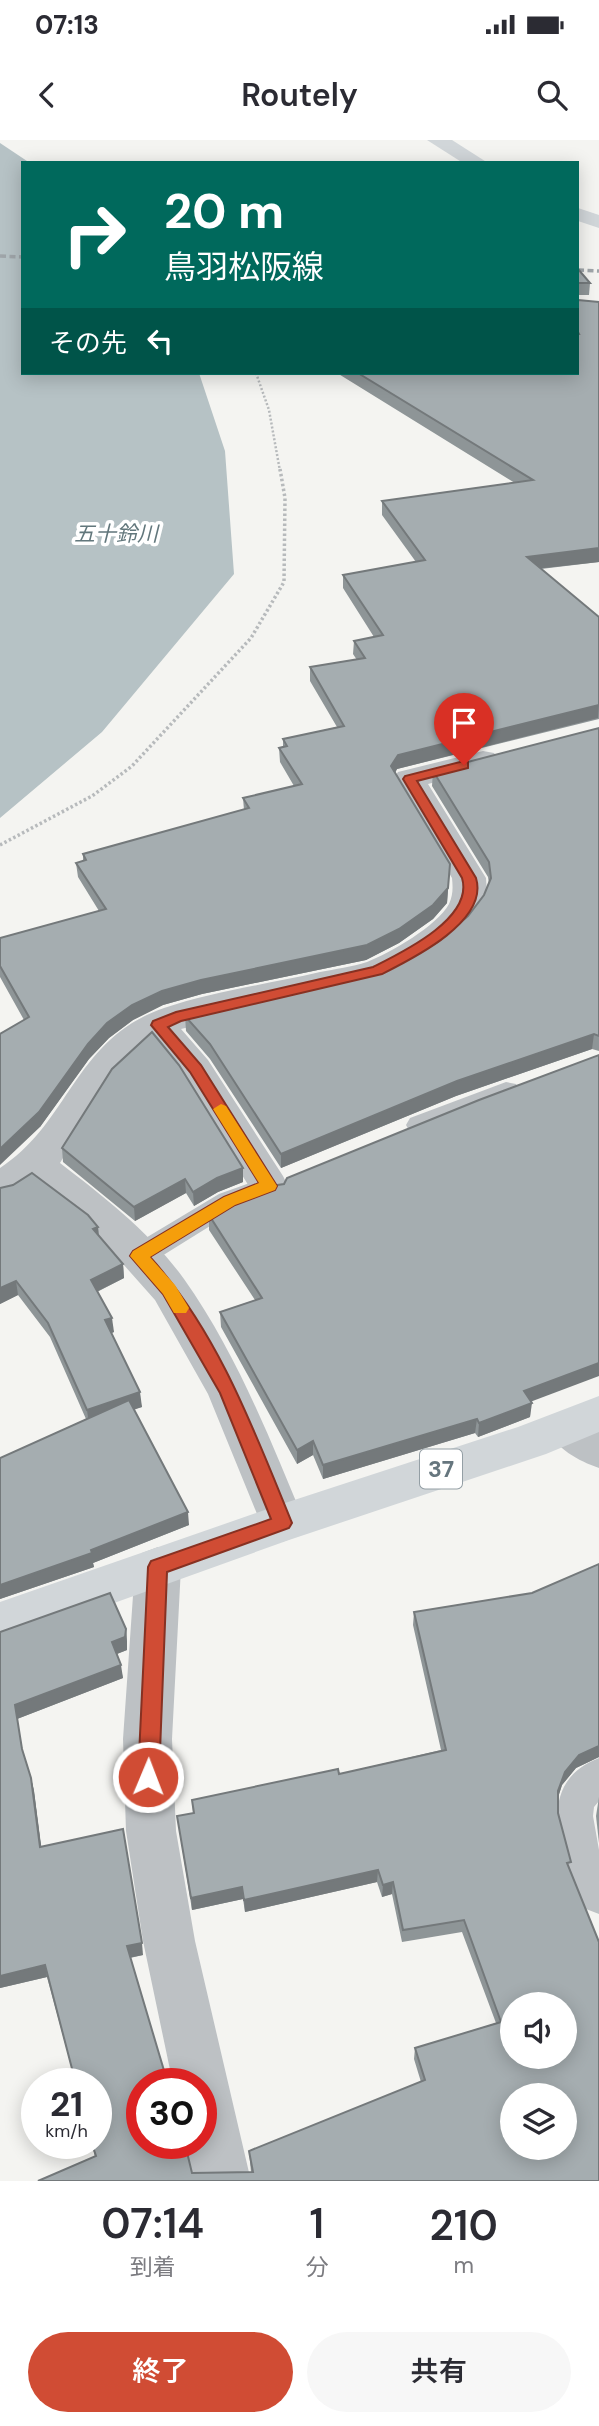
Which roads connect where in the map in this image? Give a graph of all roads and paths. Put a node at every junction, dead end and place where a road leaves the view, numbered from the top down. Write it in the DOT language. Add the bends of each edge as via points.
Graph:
graph roads {
  1 [pos="437,140"];
  2 [pos="474,161"];
  3 [pos="579,214"];
  4 [pos="599,222"];
  5 [pos="257,375"];
  6 [pos="518,751"];
  7 [pos="0,845"];
  8 [pos="158,1025"];
  9 [pos="530,1082"];
  10 [pos="393,1136"];
  11 [pos="35,1164"];
  12 [pos="282,1181"];
  13 [pos="0,1186"];
  14 [pos="139,1256"];
  15 [pos="588,1430"];
  16 [pos="282,1523"];
  17 [pos="158,1567"];
  18 [pos="0,1623"];
  19 [pos="599,1775"];
  20 [pos="599,1896"];
  21 [pos="197,2068"];
  22 [pos="217,2158"];
  23 [pos="222,2181"];
  1 -- 2 [label="main road"];
  3 -- 4 [label="main road"];
  5 -- 7 [label="path" via="269,410 285,498 284,582 251,638 132,766 92,796"];
  6 -- 8 [label="street" via="410,779 472,890 465,910 438,934 377,971"];
  8 -- 11 [label="street" via="125,1045 105,1065"];
  8 -- 12 [label="street"];
  9 -- 10 [label="lane"];
  11 -- 13 [label="street"];
  11 -- 14 [label="street" via="105,1218"];
  12 -- 14 [label="lane" via="229,1201"];
  14 -- 16 [label="street" via="169,1289 228,1391"];
  15 -- 16 [label="main road, 37"];
  16 -- 17 [label="main road, 37"];
  17 -- 18 [label="main road, 37"];
  17 -- 21 [label="street" via="149,1798 154,1853"];
  19 -- 20 [label="lane" via="576,1806 586,1867"];
  22 -- 23 [label="street"];
}
